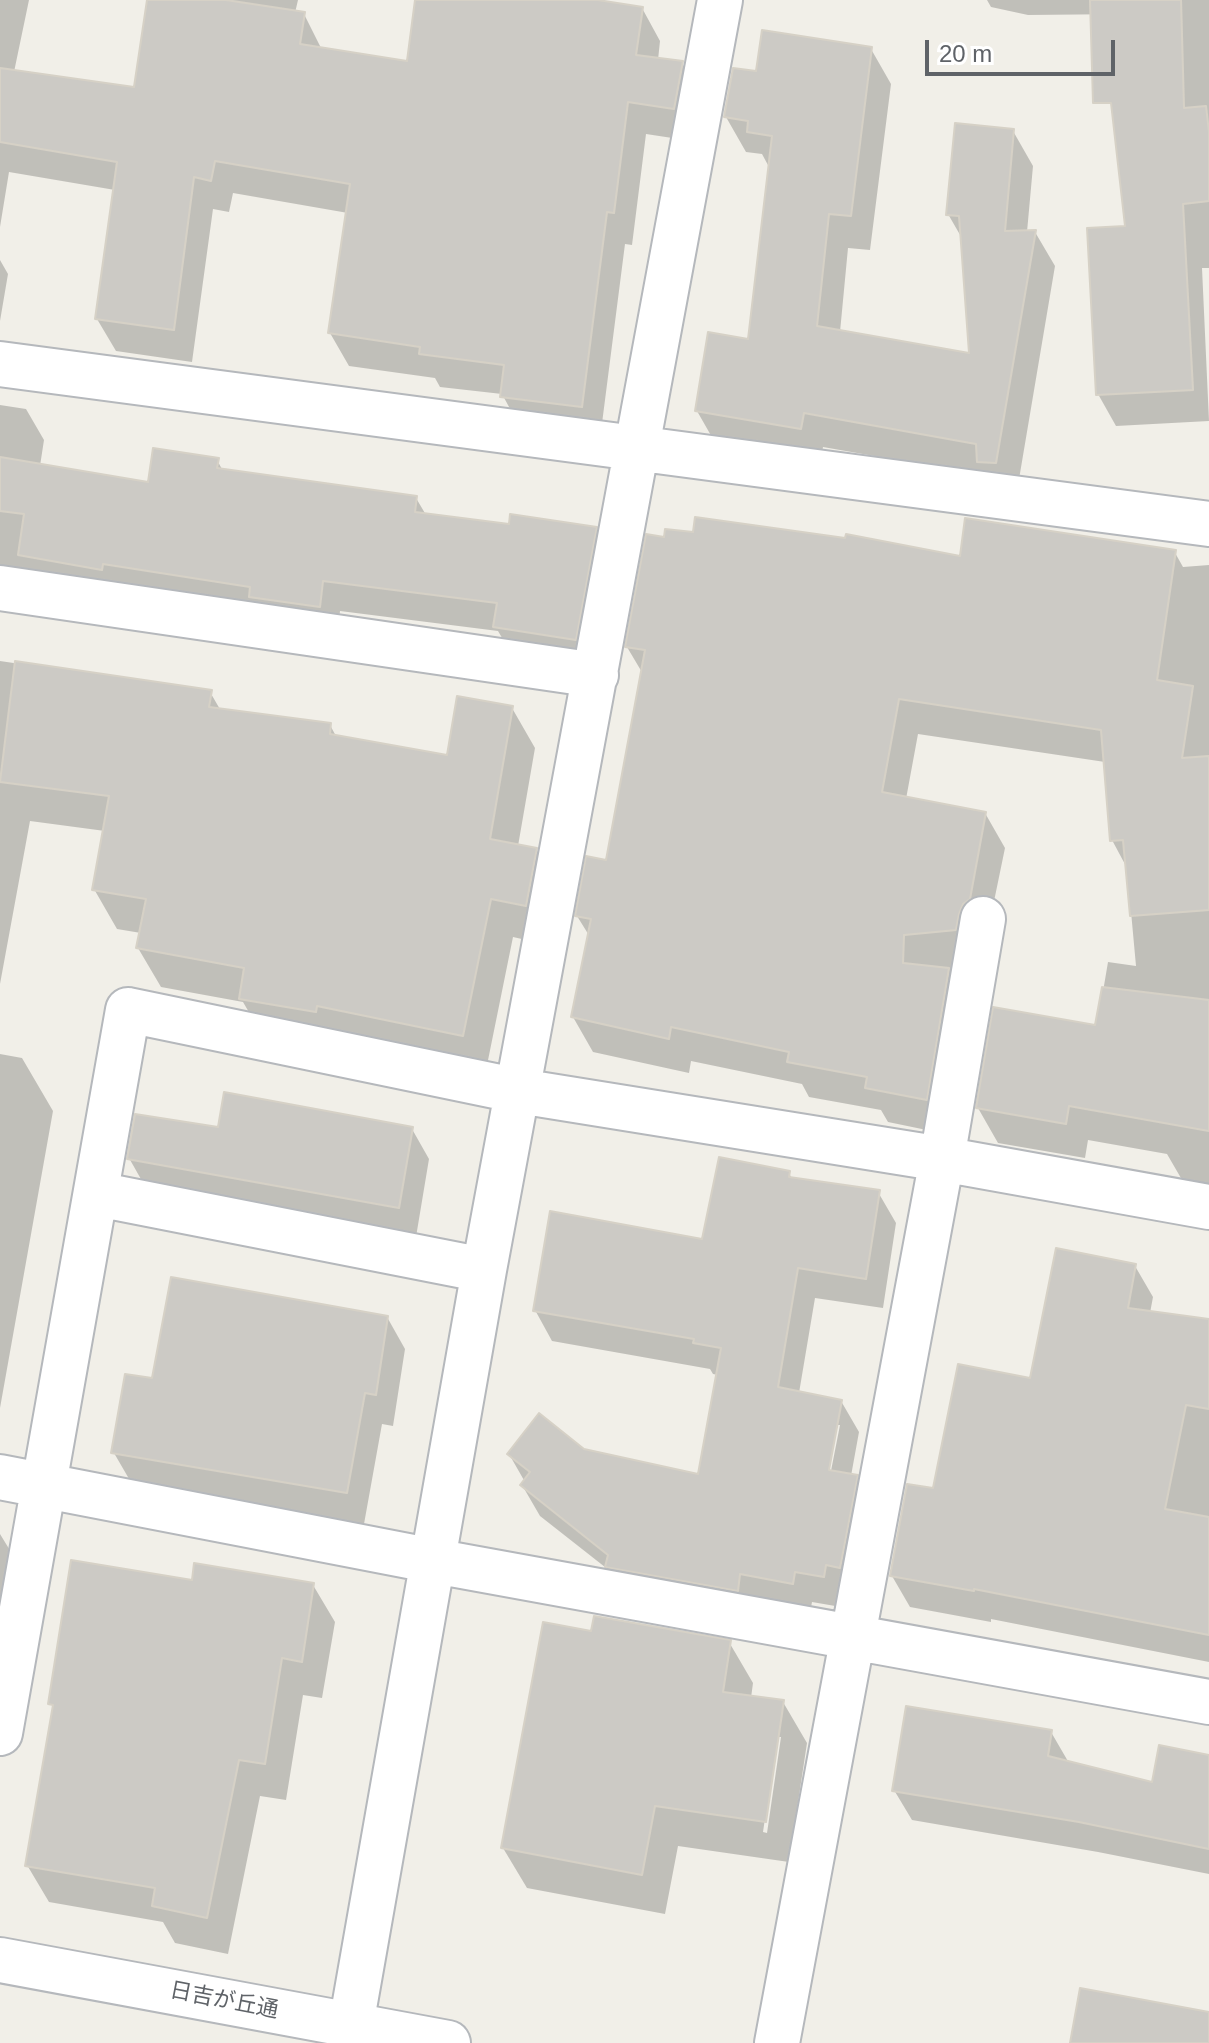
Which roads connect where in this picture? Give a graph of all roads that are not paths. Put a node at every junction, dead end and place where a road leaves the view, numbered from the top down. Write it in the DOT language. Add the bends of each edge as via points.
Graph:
graph roads {
  1 [pos="720,0"];
  2 [pos="0,364"];
  3 [pos="638,448"];
  4 [pos="1209,524"];
  5 [pos="0,588"];
  6 [pos="596,675"];
  7 [pos="983,919"];
  8 [pos="519,1091"];
  9 [pos="942,1159"];
  10 [pos="97,1194"];
  11 [pos="1209,1207"];
  12 [pos="484,1270"];
  13 [pos="0,1477"];
  14 [pos="44,1485"];
  15 [pos="434,1561"];
  16 [pos="854,1637"];
  17 [pos="1209,1702"];
  18 [pos="0,1733"];
  19 [pos="0,1960"];
  20 [pos="351,2025"];
  21 [pos="448,2043"];
  22 [pos="777,2043"];
  1 -- 3 [label="street"];
  2 -- 3 [label="street"];
  3 -- 4 [label="street"];
  3 -- 6 [label="street"];
  5 -- 6 [label="street"];
  6 -- 8 [label="street"];
  7 -- 9 [label="street"];
  8 -- 9 [label="street"];
  8 -- 10 [label="street" via="128,1010"];
  8 -- 12 [label="street"];
  9 -- 11 [label="street"];
  9 -- 16 [label="street"];
  10 -- 12 [label="street"];
  10 -- 14 [label="street"];
  12 -- 15 [label="street"];
  13 -- 14 [label="street"];
  14 -- 15 [label="street"];
  14 -- 18 [label="street"];
  15 -- 16 [label="street"];
  15 -- 20 [label="street"];
  16 -- 17 [label="street"];
  16 -- 22 [label="street"];
  19 -- 20 [label="street, 日吉が丘通"];
  20 -- 21 [label="street, 日吉が丘通"];
}
